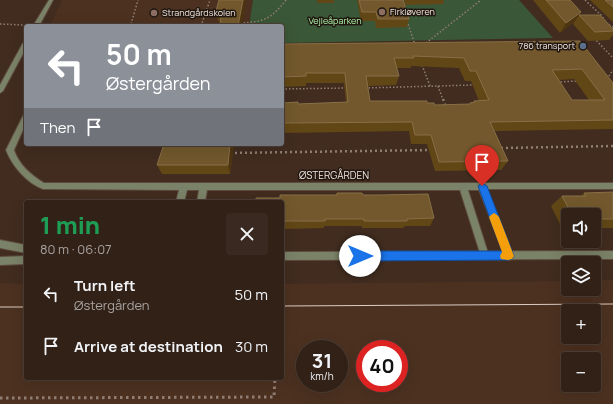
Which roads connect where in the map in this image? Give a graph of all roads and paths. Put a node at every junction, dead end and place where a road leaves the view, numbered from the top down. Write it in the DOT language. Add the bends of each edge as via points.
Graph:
graph roads {
  1 [pos="51,0"];
  2 [pos="138,0"];
  3 [pos="210,0"];
  4 [pos="286,0"];
  5 [pos="480,0"];
  6 [pos="585,0"];
  7 [pos="405,17"];
  8 [pos="237,23"];
  9 [pos="0,24"];
  10 [pos="37,24"];
  11 [pos="53,24"];
  12 [pos="131,24"];
  13 [pos="201,24"];
  14 [pos="23,25"];
  15 [pos="613,27"];
  16 [pos="593,37"];
  17 [pos="414,44"];
  18 [pos="24,47"];
  19 [pos="417,51"];
  20 [pos="420,58"];
  21 [pos="613,58"];
  22 [pos="613,70"];
  23 [pos="582,81"];
  24 [pos="551,82"];
  25 [pos="610,84"];
  26 [pos="480,85"];
  27 [pos="430,86"];
  28 [pos="438,86"];
  29 [pos="352,88"];
  30 [pos="360,88"];
  31 [pos="284,89"];
  32 [pos="0,91"];
  33 [pos="447,109"];
  34 [pos="24,120"];
  35 [pos="613,146"];
  36 [pos="494,148"];
  37 [pos="433,150"];
  38 [pos="226,153"];
  39 [pos="204,186"];
  40 [pos="463,186"];
  41 [pos="482,186"];
  42 [pos="613,186"];
  43 [pos="184,187"];
  44 [pos="181,200"];
  45 [pos="201,200"];
  46 [pos="0,244"];
  47 [pos="24,250"];
  48 [pos="613,255"];
  49 [pos="284,256"];
  50 [pos="485,256"];
  51 [pos="508,256"];
  52 [pos="24,260"];
  53 [pos="0,261"];
  54 [pos="275,380"];
  55 [pos="0,398"];
  1 -- 10 [label="street"];
  2 -- 12 [label="path"];
  3 -- 13 [label="path"];
  4 -- 8 [label="path" via="272,17 260,23"];
  5 -- 17 [label="path" via="426,43"];
  6 -- 15 [label="path"];
  7 -- 17 [label="path"];
  9 -- 14 [label="path"];
  11 -- 12 [label="path"];
  16 -- 21 [label="path"];
  17 -- 19 [label="path"];
  18 -- 32 [label="street"];
  20 -- 27 [label="path"];
  22 -- 25 [label="path" via="606,80"];
  23 -- 24 [label="path"];
  26 -- 28 [label="path"];
  27 -- 28 [label="path"];
  27 -- 30 [label="path"];
  28 -- 33 [label="path"];
  29 -- 31 [label="path"];
  34 -- 43 [label="street, ØSTERGÅRDEN" via="10,150 12,158 32,180 43,186"];
  35 -- 36 [label="path"];
  37 -- 38 [label="path"];
  39 -- 40 [label="street, ØSTERGÅRDEN"];
  39 -- 43 [label="street, ØSTERGÅRDEN"];
  39 -- 45 [label="street"];
  40 -- 41 [label="street, ØSTERGÅRDEN"];
  40 -- 50 [label="street"];
  41 -- 42 [label="street, ØSTERGÅRDEN"];
  41 -- 51 [label="street"];
  43 -- 44 [label="street"];
  46 -- 47 [label="street"];
  48 -- 51 [label="street"];
  49 -- 50 [label="street"];
  50 -- 51 [label="street"];
  52 -- 53 [label="street"];
  54 -- 55 [label="path" via="274,397"];
}
